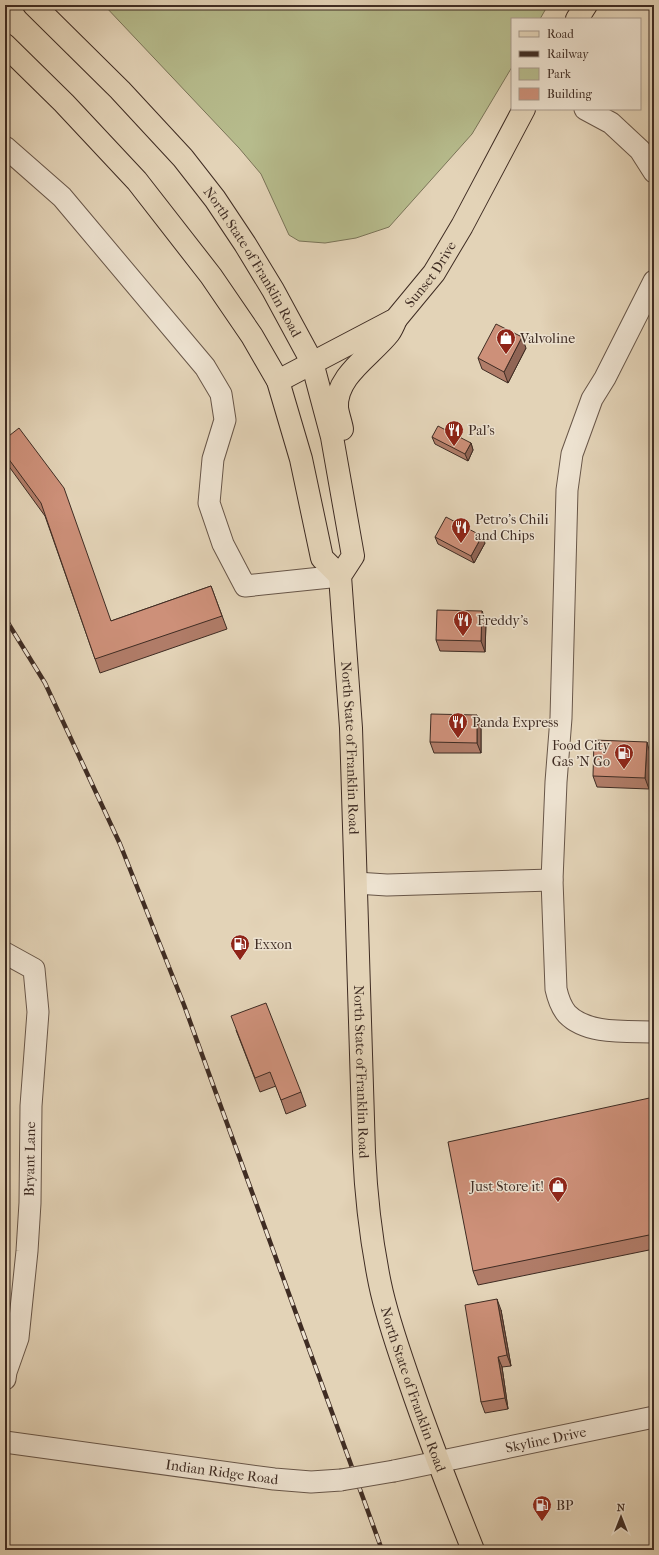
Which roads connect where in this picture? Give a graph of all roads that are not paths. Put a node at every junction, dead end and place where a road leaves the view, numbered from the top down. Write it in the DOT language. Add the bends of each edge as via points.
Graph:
graph roads {
  1 [pos="34,5"];
  2 [pos="5,45"];
  3 [pos="523,110"];
  4 [pos="587,110"];
  5 [pos="5,147"];
  6 [pos="654,172"];
  7 [pos="654,281"];
  8 [pos="396,319"];
  9 [pos="312,362"];
  10 [pos="278,381"];
  11 [pos="346,512"];
  12 [pos="340,576"];
  13 [pos="552,880"];
  14 [pos="356,883"];
  15 [pos="5,952"];
  16 [pos="654,1032"];
  17 [pos="5,1379"];
  18 [pos="654,1417"];
  19 [pos="5,1442"];
  20 [pos="438,1462"];
  21 [pos="473,1550"];
  1 -- 9 [label="main road, North State of Franklin Road" via="120,90 183,158 215,199 273,290"];
  2 -- 10 [label="main road" via="137,181 211,276 252,336"];
  3 -- 8 [label="main road, Sunset Drive" via="434,273"];
  4 -- 6 [label="street" via="611,123 640,150"];
  5 -- 12 [label="street" via="62,197 205,367 221,394 225,420 213,459 209,503 223,544 245,586"];
  7 -- 13 [label="street" via="592,399 572,454 567,490 561,718"];
  8 -- 9 [label="main road, Sunset Drive"];
  8 -- 11 [label="main road" via="390,332 354,370 340,391 337,408 348,454"];
  9 -- 10 [label="main road, Sunset Drive"];
  9 -- 11 [label="main road, North State of Franklin Road" via="332,437"];
  10 -- 12 [label="main road" via="301,459 322,558"];
  11 -- 12 [label="main road, North State of Franklin Road" via="354,556"];
  12 -- 14 [label="main road, North State of Franklin Road" via="351,728"];
  13 -- 14 [label="street" via="388,885"];
  13 -- 16 [label="street" via="556,989 559,1002 567,1014 583,1025 610,1030"];
  14 -- 20 [label="main road, North State of Franklin Road" via="364,1152 371,1234 380,1285 396,1344"];
  15 -- 17 [label="street, Bryant Lane" via="34,969 38,1012 31,1106 27,1251 18,1338"];
  18 -- 20 [label="street, Skyline Drive"];
  19 -- 20 [label="street, Indian Ridge Road, bridge" via="311,1482 341,1480"];
  20 -- 21 [label="main road, North State of Franklin Road"];
}
